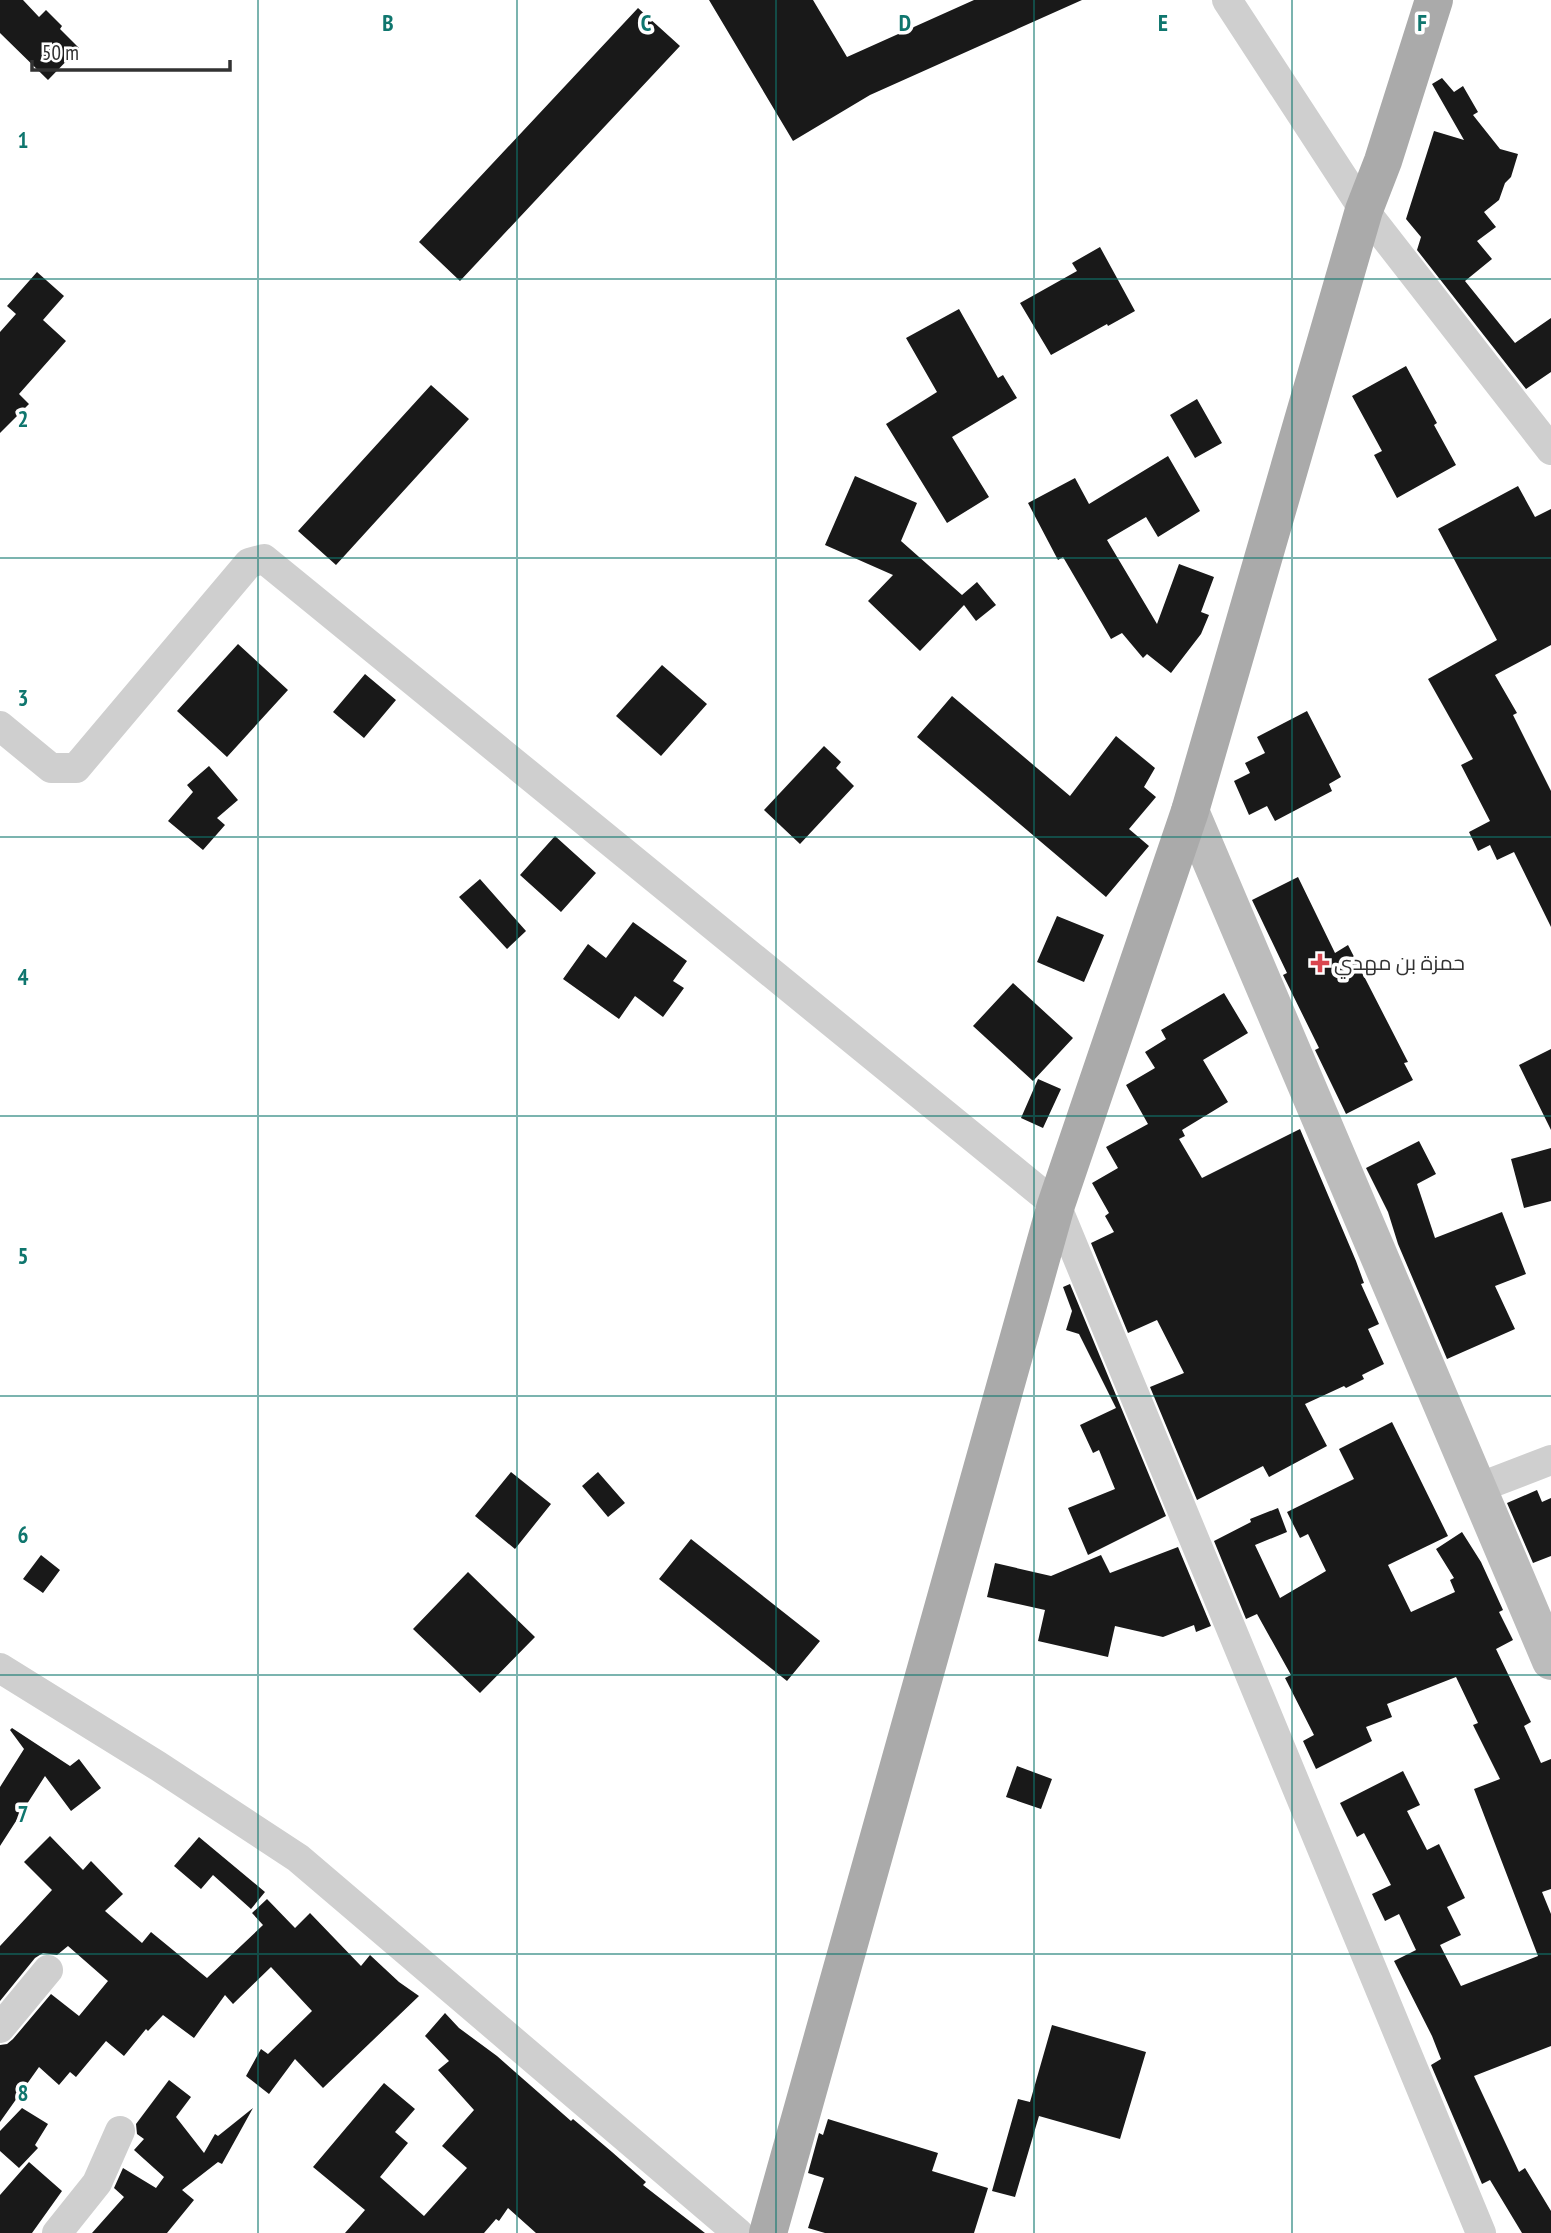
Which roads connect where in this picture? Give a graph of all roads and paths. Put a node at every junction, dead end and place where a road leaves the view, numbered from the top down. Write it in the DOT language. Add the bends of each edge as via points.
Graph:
graph roads {
  1 [pos="1227,0"];
  2 [pos="1434,0"];
  3 [pos="1364,210"];
  4 [pos="1551,450"];
  5 [pos="0,726"];
  6 [pos="1190,811"];
  7 [pos="1056,1205"];
  8 [pos="1551,1460"];
  9 [pos="1478,1488"];
  10 [pos="1551,1661"];
  11 [pos="0,1668"];
  12 [pos="48,1970"];
  13 [pos="0,2028"];
  14 [pos="120,2130"];
  15 [pos="57,2233"];
  16 [pos="738,2233"];
  17 [pos="768,2233"];
  18 [pos="1481,2233"];
  1 -- 3 [label="street"];
  2 -- 3 [label="main road"];
  3 -- 4 [label="street"];
  3 -- 6 [label="main road"];
  5 -- 7 [label="street" via="51,768 76,768 249,563 264,559"];
  6 -- 7 [label="main road"];
  6 -- 9 [label="street"];
  7 -- 17 [label="main road"];
  7 -- 18 [label="street"];
  8 -- 9 [label="street"];
  9 -- 10 [label="street"];
  11 -- 16 [label="street" via="298,1858"];
  12 -- 13 [label="street"];
  14 -- 15 [label="street" via="97,2183"];
}
